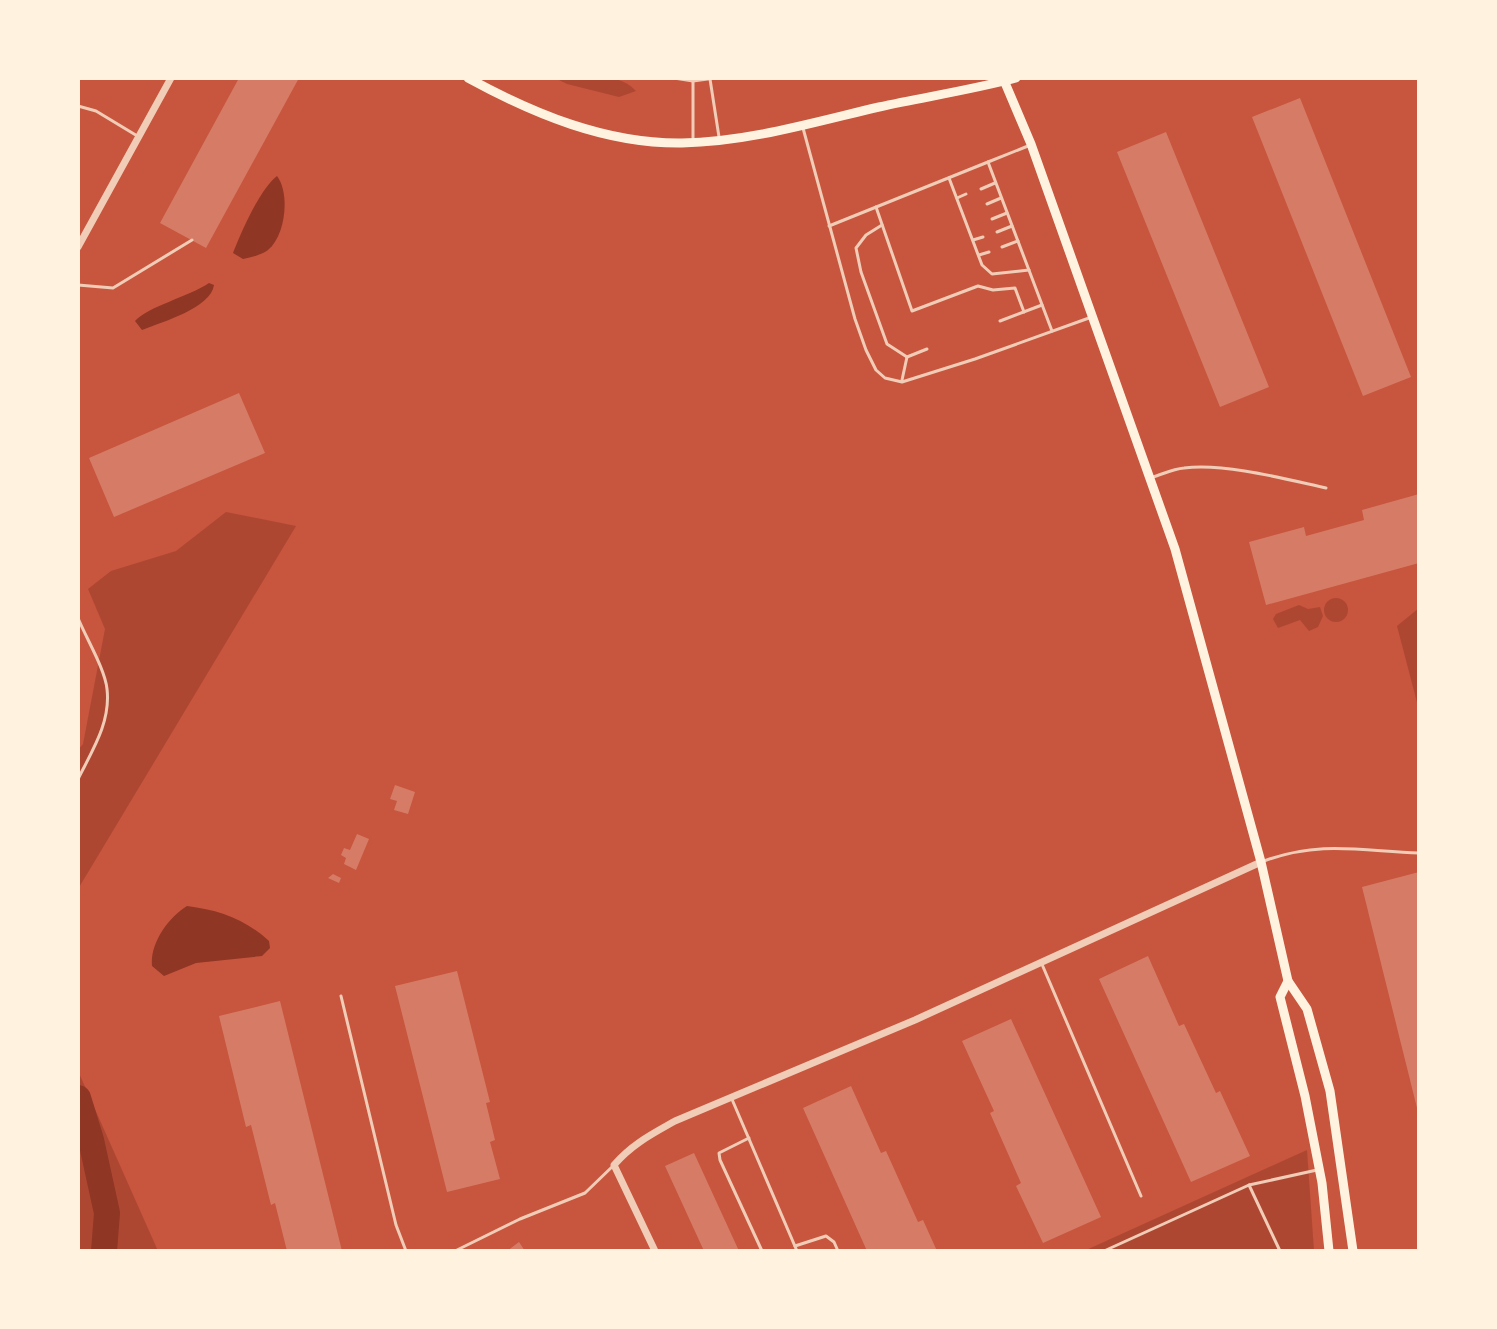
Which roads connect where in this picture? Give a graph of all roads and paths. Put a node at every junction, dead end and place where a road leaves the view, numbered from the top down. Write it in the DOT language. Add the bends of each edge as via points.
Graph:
graph roads {
  1 [pos="171,78"];
  2 [pos="468,78"];
  3 [pos="674,78"];
  4 [pos="715,78"];
  5 [pos="1016,78"];
  6 [pos="710,79"];
  7 [pos="1004,80"];
  8 [pos="693,81"];
  9 [pos="78,106"];
  10 [pos="802,124"];
  11 [pos="139,137"];
  12 [pos="720,141"];
  13 [pos="693,143"];
  14 [pos="1031,144"];
  15 [pos="988,162"];
  16 [pos="949,178"];
  17 [pos="995,183"];
  18 [pos="981,189"];
  19 [pos="966,194"];
  20 [pos="957,198"];
  21 [pos="1001,198"];
  22 [pos="987,204"];
  23 [pos="876,207"];
  24 [pos="972,209"];
  25 [pos="962,213"];
  26 [pos="1007,213"];
  27 [pos="992,219"];
  28 [pos="977,224"];
  29 [pos="882,225"];
  30 [pos="829,226"];
  31 [pos="1012,226"];
  32 [pos="968,228"];
  33 [pos="997,232"];
  34 [pos="983,237"];
  35 [pos="192,240"];
  36 [pos="973,240"];
  37 [pos="1018,241"];
  38 [pos="78,247"];
  39 [pos="1002,247"];
  40 [pos="989,252"];
  41 [pos="979,255"];
  42 [pos="1029,270"];
  43 [pos="78,285"];
  44 [pos="1042,305"];
  45 [pos="1024,312"];
  46 [pos="1094,316"];
  47 [pos="1000,321"];
  48 [pos="1052,331"];
  49 [pos="927,349"];
  50 [pos="907,357"];
  51 [pos="902,382"];
  52 [pos="1150,478"];
  53 [pos="1326,488"];
  54 [pos="78,618"];
  55 [pos="78,779"];
  56 [pos="1419,853"];
  57 [pos="1261,862"];
  58 [pos="1041,962"];
  59 [pos="1288,981"];
  60 [pos="341,996"];
  61 [pos="731,1097"];
  62 [pos="749,1138"];
  63 [pos="614,1165"];
  64 [pos="1320,1170"];
  65 [pos="1249,1185"];
  66 [pos="1141,1196"];
  67 [pos="796,1249"];
  68 [pos="406,1251"];
  69 [pos="455,1251"];
  70 [pos="655,1251"];
  71 [pos="762,1251"];
  72 [pos="838,1251"];
  73 [pos="1104,1251"];
  74 [pos="1280,1251"];
  75 [pos="1329,1251"];
  76 [pos="1353,1251"];
  1 -- 11 [label="street"];
  2 -- 13 [label="main road" via="572,125 643,141"];
  3 -- 8 [label="lane"];
  4 -- 6 [label="lane"];
  5 -- 7 [label="main road"];
  6 -- 8 [label="lane"];
  6 -- 12 [label="lane"];
  7 -- 10 [label="main road"];
  7 -- 14 [label="main road"];
  8 -- 13 [label="lane"];
  9 -- 11 [label="lane"];
  10 -- 12 [label="main road"];
  10 -- 30 [label="lane"];
  11 -- 38 [label="street"];
  12 -- 13 [label="main road"];
  14 -- 15 [label="lane"];
  14 -- 46 [label="main road"];
  15 -- 16 [label="lane"];
  15 -- 17 [label="lane"];
  16 -- 20 [label="lane"];
  16 -- 23 [label="lane"];
  17 -- 18 [label="lane"];
  17 -- 21 [label="lane"];
  19 -- 20 [label="lane"];
  20 -- 25 [label="lane"];
  21 -- 22 [label="lane"];
  21 -- 26 [label="lane"];
  23 -- 29 [label="lane"];
  23 -- 30 [label="lane"];
  24 -- 25 [label="lane"];
  25 -- 32 [label="lane"];
  26 -- 27 [label="lane"];
  26 -- 31 [label="lane"];
  28 -- 32 [label="lane"];
  29 -- 45 [label="lane" via="912,311 978,286 1015,288"];
  29 -- 50 [label="lane" via="856,248 887,344"];
  30 -- 51 [label="lane" via="866,350 876,370"];
  31 -- 33 [label="lane"];
  31 -- 37 [label="lane"];
  32 -- 36 [label="lane"];
  34 -- 36 [label="lane"];
  35 -- 43 [label="lane" via="113,288"];
  36 -- 41 [label="lane"];
  37 -- 39 [label="lane"];
  37 -- 42 [label="lane"];
  40 -- 41 [label="lane"];
  41 -- 42 [label="lane" via="992,274"];
  42 -- 44 [label="lane"];
  44 -- 45 [label="lane"];
  44 -- 48 [label="lane"];
  45 -- 47 [label="lane"];
  46 -- 48 [label="lane"];
  46 -- 52 [label="main road"];
  48 -- 51 [label="lane"];
  49 -- 50 [label="lane"];
  50 -- 51 [label="lane"];
  52 -- 53 [label="lane" via="1204,467"];
  52 -- 57 [label="main road" via="1175,549"];
  54 -- 55 [label="lane" via="107,687 102,732"];
  56 -- 57 [label="lane" via="1317,847"];
  57 -- 58 [label="street"];
  57 -- 59 [label="main road"];
  58 -- 61 [label="street"];
  58 -- 66 [label="lane"];
  59 -- 64 [label="main road" via="1280,997"];
  59 -- 76 [label="main road" via="1307,1009 1330,1091"];
  60 -- 68 [label="lane"];
  61 -- 62 [label="lane"];
  61 -- 63 [label="street" via="639,1141"];
  62 -- 67 [label="lane"];
  62 -- 71 [label="lane" via="719,1153"];
  63 -- 69 [label="lane" via="585,1193"];
  63 -- 70 [label="street"];
  64 -- 65 [label="lane"];
  64 -- 75 [label="main road"];
  65 -- 73 [label="lane"];
  65 -- 74 [label="lane"];
  67 -- 72 [label="lane" via="826,1236"];
}
